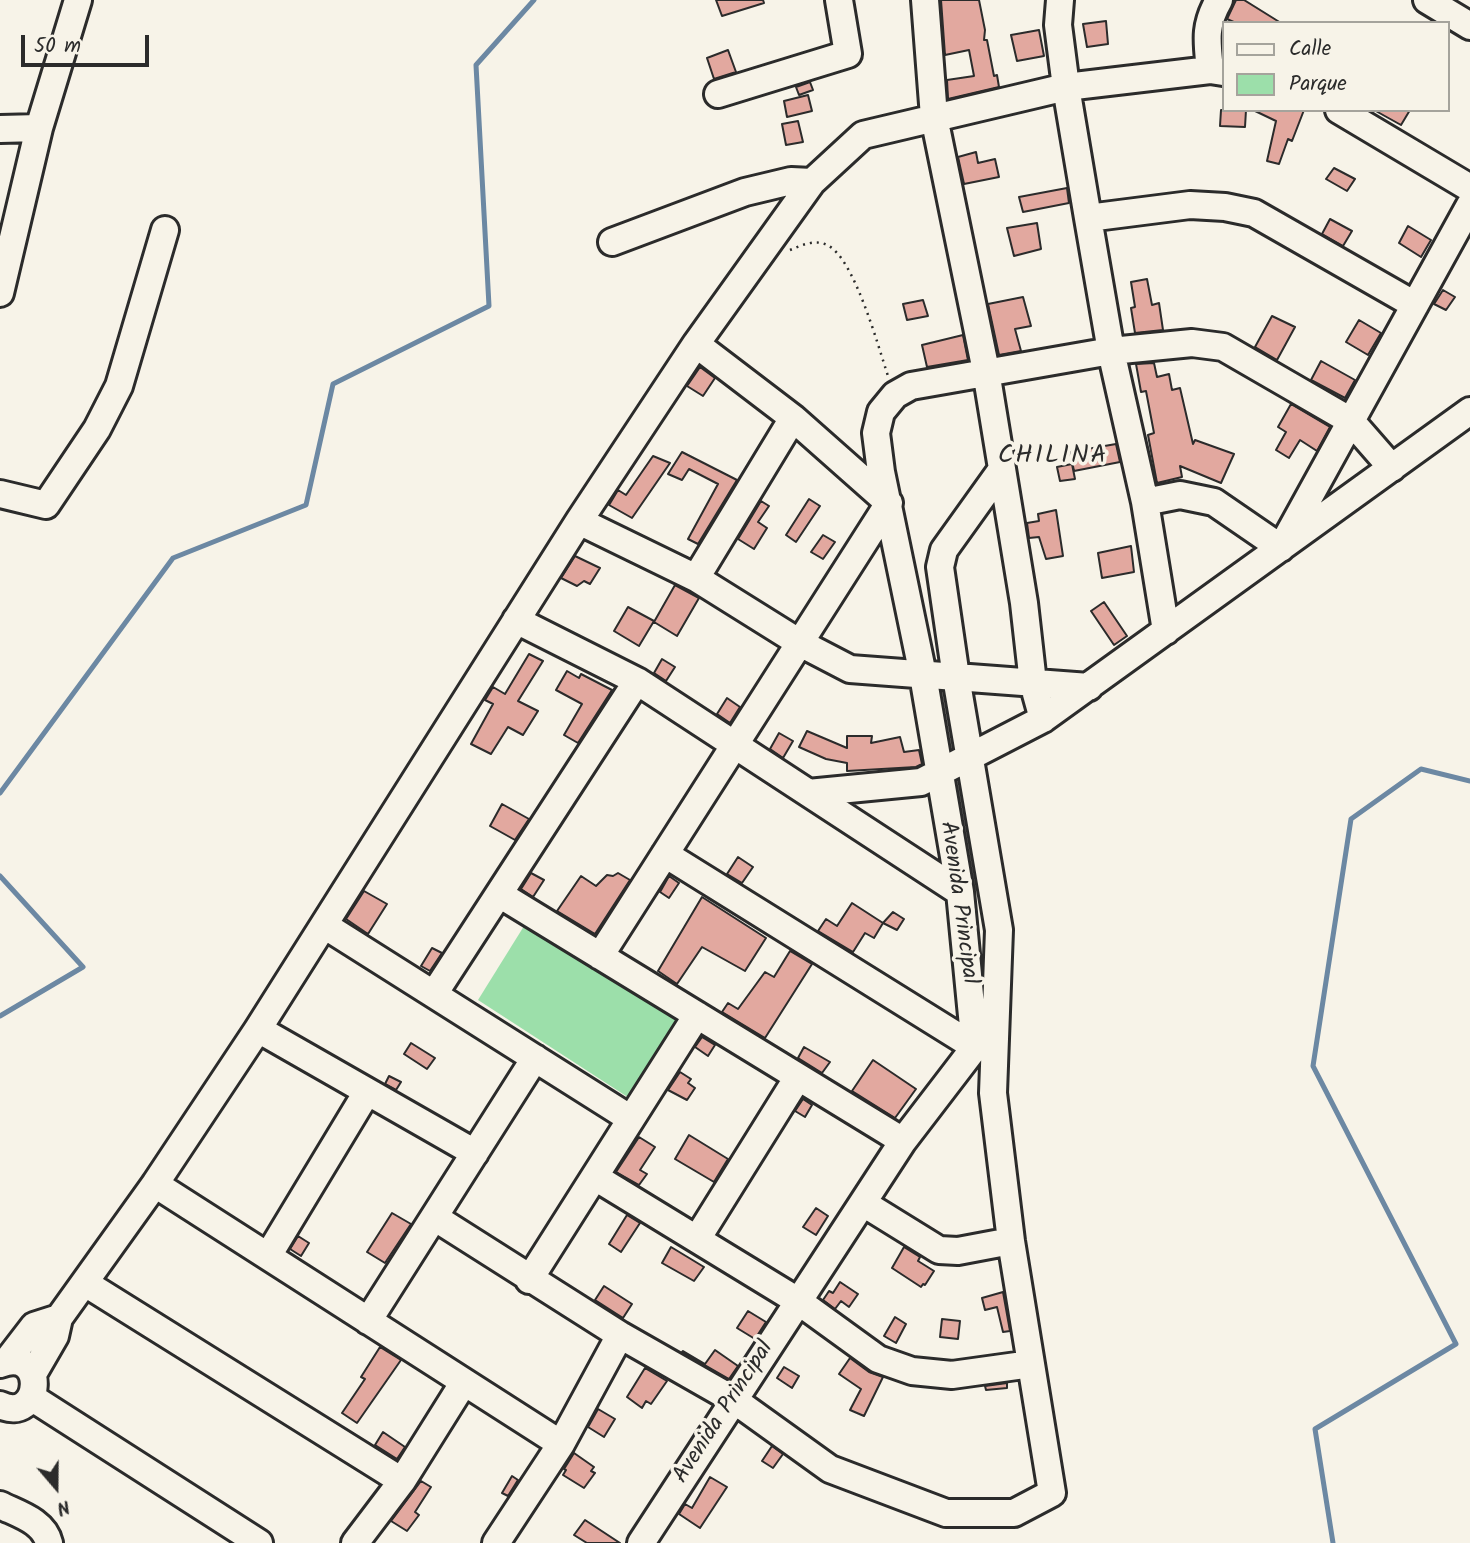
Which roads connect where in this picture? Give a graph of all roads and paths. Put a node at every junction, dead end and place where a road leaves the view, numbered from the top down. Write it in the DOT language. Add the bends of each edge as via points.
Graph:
graph roads {
  1 [pos="78,0"];
  2 [pos="839,0"];
  3 [pos="925,0"];
  4 [pos="1060,0"];
  5 [pos="1219,0"];
  6 [pos="1427,0"];
  7 [pos="1470,26"];
  8 [pos="1217,71"];
  9 [pos="1066,87"];
  10 [pos="718,94"];
  11 [pos="1342,112"];
  12 [pos="934,117"];
  13 [pos="39,128"];
  14 [pos="0,129"];
  15 [pos="812,182"];
  16 [pos="1470,188"];
  17 [pos="1470,205"];
  18 [pos="1088,218"];
  19 [pos="165,230"];
  20 [pos="612,242"];
  21 [pos="766,249"];
  22 [pos="0,293"];
  23 [pos="1415,305"];
  24 [pos="696,344"];
  25 [pos="1111,351"];
  26 [pos="986,371"];
  27 [pos="895,396"];
  28 [pos="1470,411"];
  29 [pos="793,418"];
  30 [pos="1351,421"];
  31 [pos="1392,468"];
  32 [pos="1002,469"];
  33 [pos="1,497"];
  34 [pos="1145,502"];
  35 [pos="889,503"];
  36 [pos="579,521"];
  37 [pos="1281,548"];
  38 [pos="696,578"];
  39 [pos="516,620"];
  40 [pos="1166,631"];
  41 [pos="800,643"];
  42 [pos="923,675"];
  43 [pos="956,677"];
  44 [pos="637,681"];
  45 [pos="1033,682"];
  46 [pos="1089,687"];
  47 [pos="1042,719"];
  48 [pos="735,745"];
  49 [pos="970,759"];
  50 [pos="938,774"];
  51 [pos="808,793"];
  52 [pos="665,854"];
  53 [pos="960,892"];
  54 [pos="499,894"];
  55 [pos="324,925"];
  56 [pos="600,956"];
  57 [pos="434,994"];
  58 [pos="697,1015"];
  59 [pos="258,1030"];
  60 [pos="975,1047"];
  61 [pos="535,1058"];
  62 [pos="798,1077"];
  63 [pos="367,1092"];
  64 [pos="631,1119"];
  65 [pos="903,1141"];
  66 [pos="475,1153"];
  67 [pos="594,1177"];
  68 [pos="155,1184"];
  69 [pos="863,1203"];
  70 [pos="434,1217"];
  71 [pos="697,1239"];
  72 [pos="1011,1241"];
  73 [pos="268,1256"];
  74 [pos="530,1280"];
  75 [pos="85,1283"];
  76 [pos="798,1301"];
  77 [pos="60,1318"];
  78 [pos="368,1321"];
  79 [pos="620,1335"];
  80 [pos="3,1363"];
  81 [pos="1031,1364"];
  82 [pos="464,1382"];
  83 [pos="733,1400"];
  84 [pos="12,1404"];
  85 [pos="561,1444"];
  86 [pos="402,1481"];
  87 [pos="0,1505"];
  88 [pos="49,1543"];
  89 [pos="259,1543"];
  90 [pos="355,1543"];
  91 [pos="496,1543"];
  92 [pos="642,1543"];
  1 -- 13 [label="street"];
  2 -- 10 [label="street" via="848,54"];
  3 -- 12 [label="street"];
  4 -- 9 [label="street" via="1058,25"];
  5 -- 8 [label="street" via="1206,33"];
  6 -- 7 [label="street"];
  8 -- 9 [label="street"];
  9 -- 12 [label="street"];
  9 -- 18 [label="street"];
  11 -- 16 [label="street"];
  12 -- 15 [label="street" via="863,135"];
  12 -- 26 [label="street"];
  13 -- 14 [label="street"];
  13 -- 22 [label="street"];
  15 -- 20 [label="street" via="790,181 745,192"];
  15 -- 21 [label="street"];
  17 -- 23 [label="street"];
  18 -- 23 [label="street" via="1190,205 1254,213"];
  18 -- 25 [label="street"];
  19 -- 33 [label="street" via="119,386 97,429 46,505"];
  21 -- 24 [label="street"];
  21 -- 27 [label="path" via="778,256 807,243 826,244 840,254 851,272"];
  23 -- 30 [label="street"];
  24 -- 29 [label="street"];
  24 -- 36 [label="street"];
  25 -- 26 [label="street"];
  25 -- 30 [label="street" via="1192,343 1223,347"];
  25 -- 34 [label="street"];
  26 -- 27 [label="street" via="911,386"];
  26 -- 32 [label="street"];
  27 -- 35 [label="street, Avenida Principal" via="881,412 876,433"];
  28 -- 31 [label="street"];
  29 -- 35 [label="street"];
  29 -- 38 [label="street"];
  30 -- 31 [label="street"];
  30 -- 37 [label="street"];
  31 -- 37 [label="street"];
  32 -- 43 [label="street" via="944,550 940,567"];
  32 -- 45 [label="street"];
  34 -- 37 [label="street" via="1180,495 1214,502"];
  34 -- 40 [label="street"];
  35 -- 41 [label="street"];
  35 -- 42 [label="street, Avenida Principal"];
  36 -- 38 [label="street"];
  36 -- 39 [label="street"];
  37 -- 40 [label="street"];
  38 -- 41 [label="street"];
  39 -- 44 [label="street"];
  39 -- 55 [label="street"];
  40 -- 46 [label="street"];
  41 -- 42 [label="street" via="850,669"];
  41 -- 48 [label="street"];
  42 -- 43 [label="street"];
  42 -- 50 [label="street, Avenida Principal"];
  43 -- 45 [label="street"];
  43 -- 49 [label="street"];
  44 -- 48 [label="street"];
  44 -- 54 [label="street"];
  45 -- 46 [label="street"];
  45 -- 47 [label="street"];
  46 -- 47 [label="street"];
  47 -- 49 [label="street"];
  48 -- 51 [label="street"];
  48 -- 52 [label="street"];
  49 -- 50 [label="street"];
  49 -- 72 [label="street" via="999,930 993,1093"];
  50 -- 51 [label="street" via="921,782"];
  50 -- 53 [label="street, Avenida Principal"];
  51 -- 53 [label="street"];
  52 -- 56 [label="street"];
  52 -- 60 [label="street"];
  53 -- 60 [label="street, Avenida Principal"];
  54 -- 56 [label="street"];
  54 -- 57 [label="street"];
  55 -- 57 [label="street"];
  55 -- 59 [label="street"];
  56 -- 58 [label="street"];
  57 -- 61 [label="street"];
  58 -- 62 [label="street"];
  58 -- 64 [label="street"];
  59 -- 63 [label="street"];
  59 -- 68 [label="street"];
  60 -- 65 [label="street, Avenida Principal"];
  61 -- 64 [label="street"];
  61 -- 66 [label="street"];
  62 -- 65 [label="street"];
  62 -- 71 [label="street"];
  63 -- 66 [label="street"];
  63 -- 73 [label="street"];
  64 -- 67 [label="street"];
  65 -- 69 [label="street, Avenida Principal"];
  66 -- 70 [label="street"];
  67 -- 71 [label="street"];
  67 -- 74 [label="street"];
  68 -- 73 [label="street"];
  68 -- 75 [label="street"];
  69 -- 72 [label="street" via="939,1250"];
  69 -- 76 [label="street, Avenida Principal"];
  70 -- 74 [label="street"];
  70 -- 78 [label="street"];
  71 -- 76 [label="street"];
  72 -- 81 [label="street"];
  73 -- 78 [label="street"];
  74 -- 79 [label="street"];
  75 -- 77 [label="street"];
  75 -- 86 [label="street"];
  76 -- 81 [label="street" via="878,1359 912,1371 952,1375"];
  76 -- 83 [label="street, Avenida Principal"];
  77 -- 80 [label="street" via="34,1326"];
  77 -- 84 [label="street" via="55,1336"];
  78 -- 82 [label="street"];
  79 -- 83 [label="street"];
  79 -- 85 [label="street"];
  80 -- 84 [label="street" via="22,1363"];
  81 -- 83 [label="street" via="1052,1493 1014,1513 946,1513 842,1474"];
  82 -- 85 [label="street"];
  82 -- 86 [label="street"];
  83 -- 92 [label="street, Avenida Principal"];
  84 -- 89 [label="street"];
  85 -- 91 [label="street"];
  86 -- 90 [label="street"];
  87 -- 88 [label="street" via="40,1526"];
}
